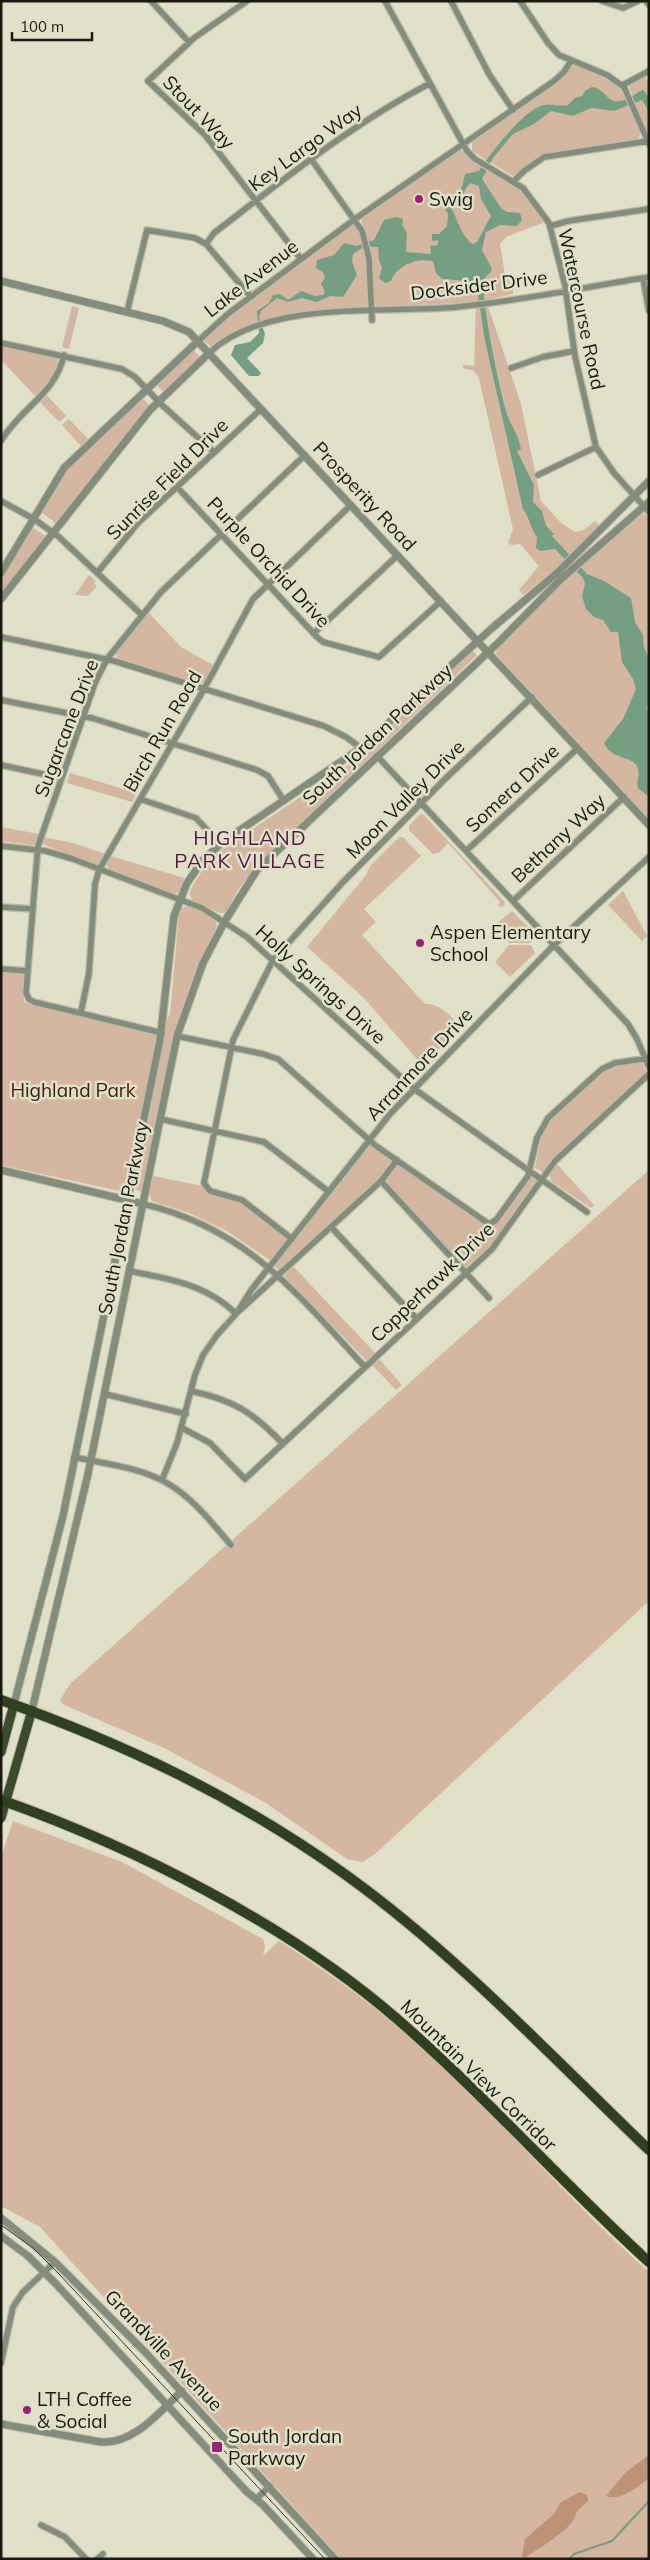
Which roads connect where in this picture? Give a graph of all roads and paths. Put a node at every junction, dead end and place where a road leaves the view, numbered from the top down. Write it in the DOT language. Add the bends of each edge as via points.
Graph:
graph roads {
  1 [pos="151,1"];
  2 [pos="247,1"];
  3 [pos="385,1"];
  4 [pos="451,1"];
  5 [pos="520,1"];
  6 [pos="602,1"];
  7 [pos="638,1"];
  8 [pos="646,1"];
  9 [pos="649,5"];
  10 [pos="189,42"];
  11 [pos="571,61"];
  12 [pos="649,71"];
  13 [pos="430,84"];
  14 [pos="623,85"];
  15 [pos="513,110"];
  16 [pos="648,143"];
  17 [pos="462,144"];
  18 [pos="311,159"];
  19 [pos="514,181"];
  20 [pos="255,201"];
  21 [pos="649,209"];
  22 [pos="355,219"];
  23 [pos="551,226"];
  24 [pos="206,244"];
  25 [pos="301,259"];
  26 [pos="646,278"];
  27 [pos="1,281"];
  28 [pos="565,290"];
  29 [pos="251,297"];
  30 [pos="371,310"];
  31 [pos="127,312"];
  32 [pos="649,312"];
  33 [pos="372,320"];
  34 [pos="198,341"];
  35 [pos="1,343"];
  36 [pos="574,351"];
  37 [pos="209,353"];
  38 [pos="64,355"];
  39 [pos="511,368"];
  40 [pos="147,389"];
  41 [pos="158,402"];
  42 [pos="261,409"];
  43 [pos="1,441"];
  44 [pos="596,446"];
  45 [pos="214,452"];
  46 [pos="305,455"];
  47 [pos="538,475"];
  48 [pos="649,481"];
  49 [pos="178,486"];
  50 [pos="633,496"];
  51 [pos="1,501"];
  52 [pos="351,505"];
  53 [pos="647,507"];
  54 [pos="34,519"];
  55 [pos="52,533"];
  56 [pos="221,534"];
  57 [pos="586,551"];
  58 [pos="398,555"];
  59 [pos="2,572"];
  60 [pos="97,573"];
  61 [pos="559,576"];
  62 [pos="267,583"];
  63 [pos="1,599"];
  64 [pos="441,601"];
  65 [pos="142,615"];
  66 [pos="314,633"];
  67 [pos="1,637"];
  68 [pos="478,641"];
  69 [pos="489,651"];
  70 [pos="107,659"];
  71 [pos="204,689"];
  72 [pos="532,697"];
  73 [pos="1,700"];
  74 [pos="83,716"];
  75 [pos="173,743"];
  76 [pos="361,748"];
  77 [pos="578,748"];
  78 [pos="377,756"];
  79 [pos="1,765"];
  80 [pos="61,778"];
  81 [pos="624,797"];
  82 [pos="140,800"];
  83 [pos="284,801"];
  84 [pos="421,803"];
  85 [pos="649,825"];
  86 [pos="220,844"];
  87 [pos="1,846"];
  88 [pos="38,850"];
  89 [pos="466,851"];
  90 [pos="649,857"];
  91 [pos="99,870"];
  92 [pos="179,899"];
  93 [pos="512,901"];
  94 [pos="1,907"];
  95 [pos="33,909"];
  96 [pos="225,921"];
  97 [pos="554,945"];
  98 [pos="273,960"];
  99 [pos="1,968"];
  100 [pos="28,970"];
  101 [pos="81,1012"];
  102 [pos="162,1032"];
  103 [pos="177,1036"];
  104 [pos="231,1047"];
  105 [pos="647,1059"];
  106 [pos="649,1066"];
  107 [pos="649,1074"];
  108 [pos="414,1088"];
  109 [pos="160,1119"];
  110 [pos="214,1130"];
  111 [pos="369,1140"];
  112 [pos="397,1160"];
  113 [pos="1,1170"];
  114 [pos="530,1171"];
  115 [pos="542,1180"];
  116 [pos="381,1181"];
  117 [pos="328,1191"];
  118 [pos="127,1200"];
  119 [pos="142,1204"];
  120 [pos="587,1212"];
  121 [pos="331,1228"];
  122 [pos="292,1239"];
  123 [pos="270,1267"];
  124 [pos="129,1271"];
  125 [pos="466,1273"];
  126 [pos="280,1276"];
  127 [pos="489,1298"];
  128 [pos="236,1314"];
  129 [pos="417,1319"];
  130 [pos="365,1367"];
  131 [pos="191,1391"];
  132 [pos="105,1394"];
  133 [pos="186,1414"];
  134 [pos="182,1428"];
  135 [pos="283,1444"];
  136 [pos="74,1457"];
  137 [pos="91,1460"];
  138 [pos="162,1480"];
  139 [pos="231,1544"];
  140 [pos="1,1700"];
  141 [pos="14,1704"];
  142 [pos="32,1710"];
  143 [pos="1,1752"];
  144 [pos="4,1801"];
  145 [pos="1,1818"];
  146 [pos="649,2150"];
  147 [pos="1,2218"];
  148 [pos="1,2236"];
  149 [pos="55,2262"];
  150 [pos="649,2262"];
  151 [pos="45,2272"];
  152 [pos="1,2363"];
  153 [pos="182,2391"];
  154 [pos="167,2404"];
  155 [pos="1,2424"];
  156 [pos="270,2486"];
  157 [pos="256,2499"];
  158 [pos="41,2525"];
  159 [pos="103,2554"];
  160 [pos="86,2559"];
  161 [pos="97,2559"];
  162 [pos="313,2559"];
  163 [pos="336,2559"];
  1 -- 10 [label="street"];
  2 -- 10 [label="street"];
  3 -- 13 [label="street, Watercourse Road"];
  4 -- 15 [label="street" via="489,74"];
  5 -- 11 [label="street" via="551,48"];
  6 -- 7 [label="street" via="623,8"];
  8 -- 9 [label="street"];
  10 -- 20 [label="street, Stout Way" via="148,81 205,135"];
  11 -- 14 [label="street"];
  11 -- 15 [label="street, Lake Avenue" via="558,78"];
  12 -- 14 [label="street"];
  13 -- 17 [label="street, Watercourse Road"];
  13 -- 18 [label="street, Key Largo Way" via="373,116"];
  14 -- 16 [label="street"];
  15 -- 17 [label="street, Lake Avenue"];
  16 -- 19 [label="street" via="544,157"];
  17 -- 19 [label="street, Watercourse Road" via="480,162"];
  17 -- 22 [label="street, Lake Avenue"];
  18 -- 20 [label="street, Key Largo Way"];
  18 -- 22 [label="street"];
  19 -- 23 [label="street, Watercourse Road" via="529,194"];
  20 -- 24 [label="street, Key Largo Way" via="214,233"];
  20 -- 25 [label="street, Stout Way"];
  21 -- 23 [label="street"];
  22 -- 25 [label="street, Lake Avenue"];
  22 -- 30 [label="street" via="367,252"];
  23 -- 28 [label="street, Watercourse Road"];
  24 -- 29 [label="street"];
  24 -- 31 [label="street" via="195,238 147,230"];
  25 -- 29 [label="street, Lake Avenue"];
  26 -- 28 [label="street, Docksider Drive"];
  26 -- 32 [label="street"];
  27 -- 31 [label="street, Prosperity Road"];
  28 -- 30 [label="street, Docksider Drive" via="464,306"];
  28 -- 36 [label="street, Watercourse Road"];
  29 -- 34 [label="street, Lake Avenue"];
  30 -- 33 [label="street"];
  30 -- 37 [label="street, Lake Avenue" via="296,316 266,322 226,339"];
  31 -- 34 [label="street, Prosperity Road" via="174,324"];
  34 -- 37 [label="street, Prosperity Road"];
  34 -- 40 [label="street, Lake Avenue"];
  35 -- 38 [label="street"];
  36 -- 39 [label="street"];
  36 -- 44 [label="street, Watercourse Road"];
  37 -- 41 [label="street, Lake Avenue"];
  37 -- 42 [label="street, Prosperity Road"];
  38 -- 40 [label="street" via="122,369"];
  38 -- 43 [label="street" via="52,385 18,418"];
  40 -- 41 [label="street"];
  40 -- 54 [label="street, Lake Avenue" via="68,463"];
  41 -- 45 [label="street"];
  41 -- 55 [label="street, Lake Avenue"];
  42 -- 45 [label="street, Sunrise Field Drive"];
  42 -- 46 [label="street, Prosperity Road"];
  44 -- 47 [label="street"];
  44 -- 50 [label="street, Watercourse Road"];
  45 -- 49 [label="street, Sunrise Field Drive"];
  46 -- 52 [label="street, Prosperity Road"];
  46 -- 56 [label="street, Sugarcane Drive"];
  48 -- 50 [label="street, South Jordan Parkway"];
  49 -- 56 [label="street, Purple Orchid Drive"];
  49 -- 60 [label="street, Sunrise Field Drive" via="135,526"];
  50 -- 53 [label="street, Watercourse Road"];
  50 -- 57 [label="street, South Jordan Parkway"];
  51 -- 54 [label="street"];
  52 -- 58 [label="street, Prosperity Road"];
  52 -- 62 [label="street, Birch Run Road"];
  53 -- 57 [label="street, South Jordan Parkway"];
  54 -- 55 [label="street"];
  54 -- 59 [label="street, Lake Avenue"];
  55 -- 60 [label="street"];
  55 -- 63 [label="street, Lake Avenue"];
  56 -- 62 [label="street, Purple Orchid Drive"];
  56 -- 65 [label="street, Sugarcane Drive"];
  57 -- 61 [label="street, South Jordan Parkway"];
  58 -- 64 [label="street, Prosperity Road"];
  58 -- 66 [label="street"];
  60 -- 65 [label="street"];
  61 -- 68 [label="street, South Jordan Parkway"];
  61 -- 69 [label="street, South Jordan Parkway"];
  62 -- 66 [label="street, Purple Orchid Drive"];
  62 -- 71 [label="street, Birch Run Road" via="253,599"];
  64 -- 66 [label="street, Purple Orchid Drive" via="379,657 323,642"];
  64 -- 68 [label="street, Prosperity Road"];
  65 -- 70 [label="street, Sugarcane Drive"];
  67 -- 70 [label="street"];
  68 -- 69 [label="street, Prosperity Road"];
  68 -- 76 [label="street, South Jordan Parkway"];
  69 -- 72 [label="street, Prosperity Road"];
  69 -- 78 [label="street, South Jordan Parkway"];
  70 -- 71 [label="street"];
  70 -- 74 [label="street, Sugarcane Drive"];
  71 -- 75 [label="street, Birch Run Road"];
  71 -- 76 [label="street" via="324,726"];
  72 -- 77 [label="street, Prosperity Road"];
  72 -- 84 [label="street, Moon Valley Drive"];
  73 -- 74 [label="street"];
  74 -- 75 [label="street"];
  74 -- 80 [label="street, Sugarcane Drive"];
  75 -- 82 [label="street, Birch Run Road"];
  75 -- 83 [label="street" via="260,771 268,776"];
  76 -- 83 [label="street, South Jordan Parkway"];
  77 -- 81 [label="street, Prosperity Road"];
  77 -- 89 [label="street, Somera Drive"];
  78 -- 84 [label="street"];
  78 -- 96 [label="street, South Jordan Parkway" via="257,870"];
  79 -- 80 [label="street"];
  80 -- 88 [label="street, Sugarcane Drive"];
  81 -- 85 [label="street, Prosperity Road"];
  81 -- 93 [label="street, Bethany Way"];
  82 -- 86 [label="street" via="196,818"];
  82 -- 91 [label="street, Birch Run Road"];
  83 -- 86 [label="street, South Jordan Parkway"];
  84 -- 89 [label="street"];
  84 -- 98 [label="street, Moon Valley Drive" via="343,882"];
  86 -- 92 [label="street, South Jordan Parkway" via="198,867"];
  87 -- 88 [label="street, Holly Springs Drive"];
  88 -- 91 [label="street, Holly Springs Drive"];
  88 -- 95 [label="street, Sugarcane Drive"];
  89 -- 93 [label="street"];
  90 -- 97 [label="street, Arranmore Drive"];
  91 -- 92 [label="street, Holly Springs Drive"];
  91 -- 101 [label="street, Birch Run Road" via="95,884 89,973"];
  92 -- 96 [label="street, Holly Springs Drive"];
  92 -- 102 [label="street, South Jordan Parkway" via="173,922"];
  93 -- 97 [label="street"];
  94 -- 95 [label="street"];
  95 -- 100 [label="street, Sugarcane Drive"];
  96 -- 98 [label="street, Holly Springs Drive"];
  96 -- 103 [label="street, South Jordan Parkway" via="203,964"];
  97 -- 105 [label="street" via="628,1024"];
  97 -- 108 [label="street, Arranmore Drive"];
  98 -- 104 [label="street, Moon Valley Drive"];
  98 -- 108 [label="street, Holly Springs Drive"];
  99 -- 100 [label="street"];
  100 -- 101 [label="street, Sugarcane Drive" via="28,999"];
  101 -- 102 [label="street"];
  102 -- 118 [label="street, South Jordan Parkway"];
  103 -- 104 [label="street"];
  103 -- 109 [label="street, South Jordan Parkway"];
  104 -- 110 [label="street, Moon Valley Drive"];
  104 -- 111 [label="street" via="282,1062"];
  105 -- 106 [label="street"];
  105 -- 114 [label="street, Copperhawk Drive" via="615,1063 602,1069 548,1118 537,1138"];
  107 -- 115 [label="street, Copperhawk Drive" via="562,1155"];
  108 -- 111 [label="street, Arranmore Drive"];
  108 -- 114 [label="street, Holly Springs Drive"];
  109 -- 110 [label="street"];
  109 -- 119 [label="street, South Jordan Parkway"];
  110 -- 117 [label="street" via="269,1144"];
  110 -- 122 [label="street, Moon Valley Drive" via="203,1181 205,1187 242,1200"];
  111 -- 112 [label="street"];
  111 -- 117 [label="street, Arranmore Drive"];
  112 -- 114 [label="street, Copperhawk Drive" via="485,1223 491,1224"];
  112 -- 116 [label="street, Arranmore Drive"];
  113 -- 118 [label="street"];
  114 -- 115 [label="street, Holly Springs Drive"];
  115 -- 120 [label="street, Holly Springs Drive"];
  115 -- 125 [label="street, Copperhawk Drive" via="499,1241"];
  116 -- 121 [label="street, Arranmore Drive"];
  116 -- 125 [label="street"];
  117 -- 122 [label="street, Arranmore Drive"];
  118 -- 119 [label="street"];
  118 -- 136 [label="street, South Jordan Parkway"];
  119 -- 123 [label="street" via="203,1224 240,1244"];
  119 -- 124 [label="street, South Jordan Parkway"];
  121 -- 126 [label="street, Arranmore Drive"];
  121 -- 129 [label="street"];
  122 -- 123 [label="street, Arranmore Drive"];
  123 -- 126 [label="street"];
  123 -- 128 [label="street, Arranmore Drive"];
  124 -- 128 [label="street" via="166,1278 203,1291"];
  124 -- 132 [label="street, South Jordan Parkway"];
  125 -- 127 [label="street"];
  125 -- 129 [label="street, Copperhawk Drive"];
  126 -- 128 [label="street, Arranmore Drive"];
  126 -- 130 [label="street"];
  128 -- 131 [label="street, Arranmore Drive" via="203,1355"];
  129 -- 130 [label="street, Copperhawk Drive"];
  130 -- 135 [label="street, Copperhawk Drive"];
  131 -- 133 [label="street, Arranmore Drive"];
  131 -- 135 [label="street" via="240,1406 261,1421"];
  132 -- 133 [label="street"];
  132 -- 137 [label="street, South Jordan Parkway"];
  133 -- 134 [label="street, Arranmore Drive"];
  134 -- 135 [label="street, Copperhawk Drive" via="210,1443 244,1479"];
  134 -- 138 [label="street, Arranmore Drive"];
  136 -- 137 [label="street"];
  136 -- 141 [label="street, South Jordan Parkway" via="52,1564"];
  137 -- 138 [label="street" via="144,1472"];
  137 -- 142 [label="street, South Jordan Parkway"];
  138 -- 139 [label="street" via="189,1499"];
  140 -- 141 [label="highway"];
  141 -- 142 [label="highway"];
  141 -- 143 [label="main road, South Jordan Parkway"];
  142 -- 144 [label="main road, South Jordan Parkway"];
  142 -- 146 [label="highway" via="185,1776 272,1826 346,1875 451,1960"];
  144 -- 145 [label="main road, South Jordan Parkway"];
  144 -- 150 [label="highway, Mountain View Corridor" via="63,1822 153,1864 291,1941 346,1979 438,2055 577,2196"];
  147 -- 149 [label="street, Grandville Avenue"];
  148 -- 151 [label="street, Grandville Avenue"];
  149 -- 151 [label="street"];
  149 -- 153 [label="street, Grandville Avenue"];
  151 -- 152 [label="street" via="13,2306"];
  151 -- 154 [label="street, Grandville Avenue"];
  153 -- 154 [label="street"];
  153 -- 156 [label="street, Grandville Avenue"];
  154 -- 155 [label="street" via="134,2434 113,2442"];
  154 -- 157 [label="street, Grandville Avenue"];
  156 -- 157 [label="street"];
  156 -- 163 [label="street, Grandville Avenue"];
  157 -- 162 [label="street, Grandville Avenue"];
  158 -- 160 [label="street" via="65,2537"];
  159 -- 161 [label="street"];
}
